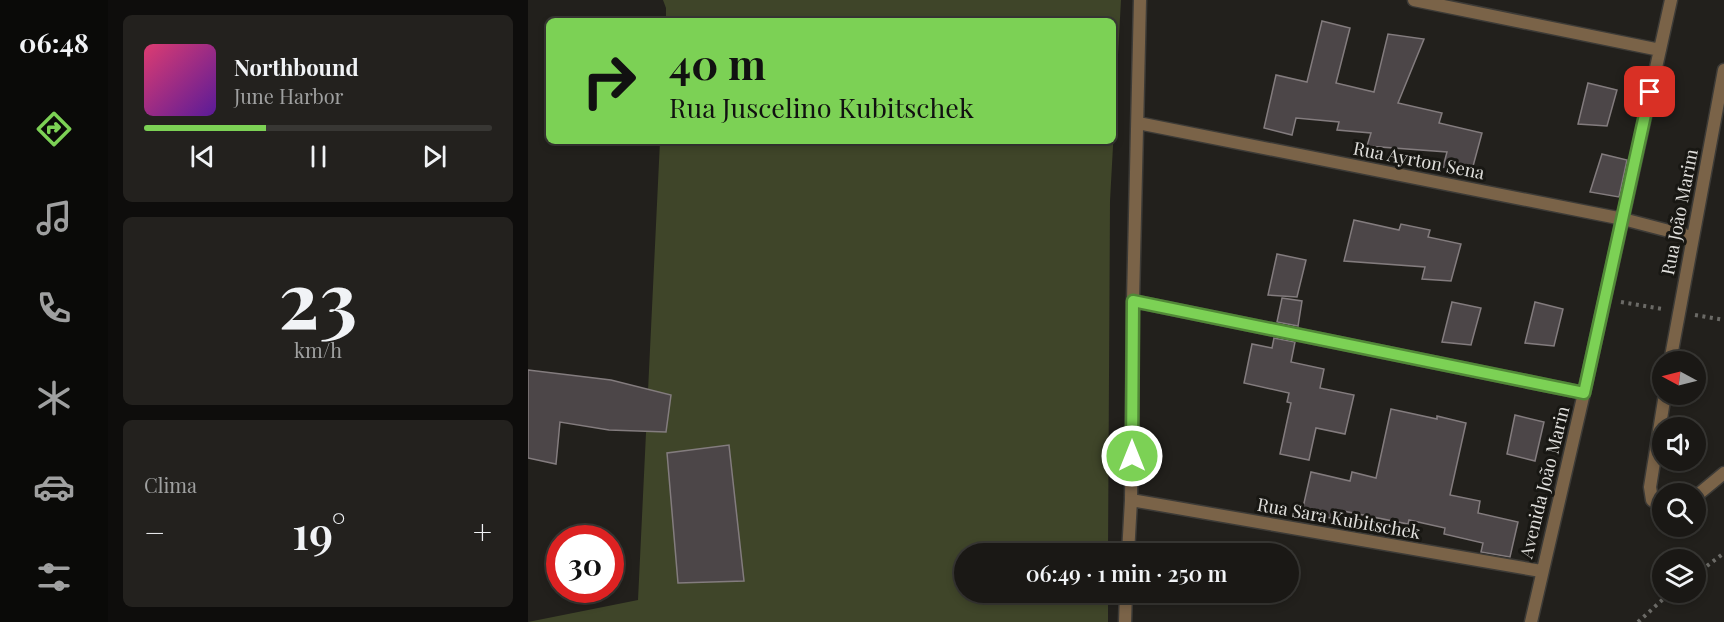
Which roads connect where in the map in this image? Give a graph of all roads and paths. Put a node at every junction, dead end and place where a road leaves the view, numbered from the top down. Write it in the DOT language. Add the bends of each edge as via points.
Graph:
graph roads {
  1 [pos="1140,0"];
  2 [pos="1414,0"];
  3 [pos="1671,0"];
  4 [pos="1660,50"];
  5 [pos="1724,70"];
  6 [pos="1138,123"];
  7 [pos="1623,219"];
  8 [pos="1692,237"];
  9 [pos="1133,301"];
  10 [pos="1672,351"];
  11 [pos="1584,393"];
  12 [pos="1663,405"];
  13 [pos="1724,473"];
  14 [pos="1706,488"];
  15 [pos="1652,492"];
  16 [pos="1131,500"];
  17 [pos="1129,543"];
  18 [pos="1724,554"];
  19 [pos="1706,567"];
  20 [pos="1541,571"];
  21 [pos="1126,603"];
  22 [pos="1659,603"];
  23 [pos="1125,622"];
  24 [pos="1531,622"];
  25 [pos="1638,622"];
  1 -- 6 [label="street"];
  2 -- 4 [label="street"];
  3 -- 4 [label="street, Avenida João Marin"];
  4 -- 7 [label="street, Avenida João Marin"];
  5 -- 8 [label="street, Rua João Marim"];
  6 -- 7 [label="street, Rua Ayrton Sena"];
  6 -- 9 [label="street"];
  7 -- 8 [label="street, Rua Ayrton Sena"];
  7 -- 11 [label="street, Avenida João Marin"];
  8 -- 10 [label="street, Rua João Marim"];
  9 -- 11 [label="street"];
  9 -- 16 [label="street"];
  11 -- 20 [label="street, Avenida João Marin"];
  12 -- 15 [label="street"];
  13 -- 14 [label="street"];
  16 -- 17 [label="street"];
  16 -- 20 [label="street, Rua Sara Kubitschek"];
  18 -- 19 [label="path"];
  20 -- 24 [label="street, Avenida João Marin"];
  21 -- 23 [label="street"];
  22 -- 25 [label="path"];
}
